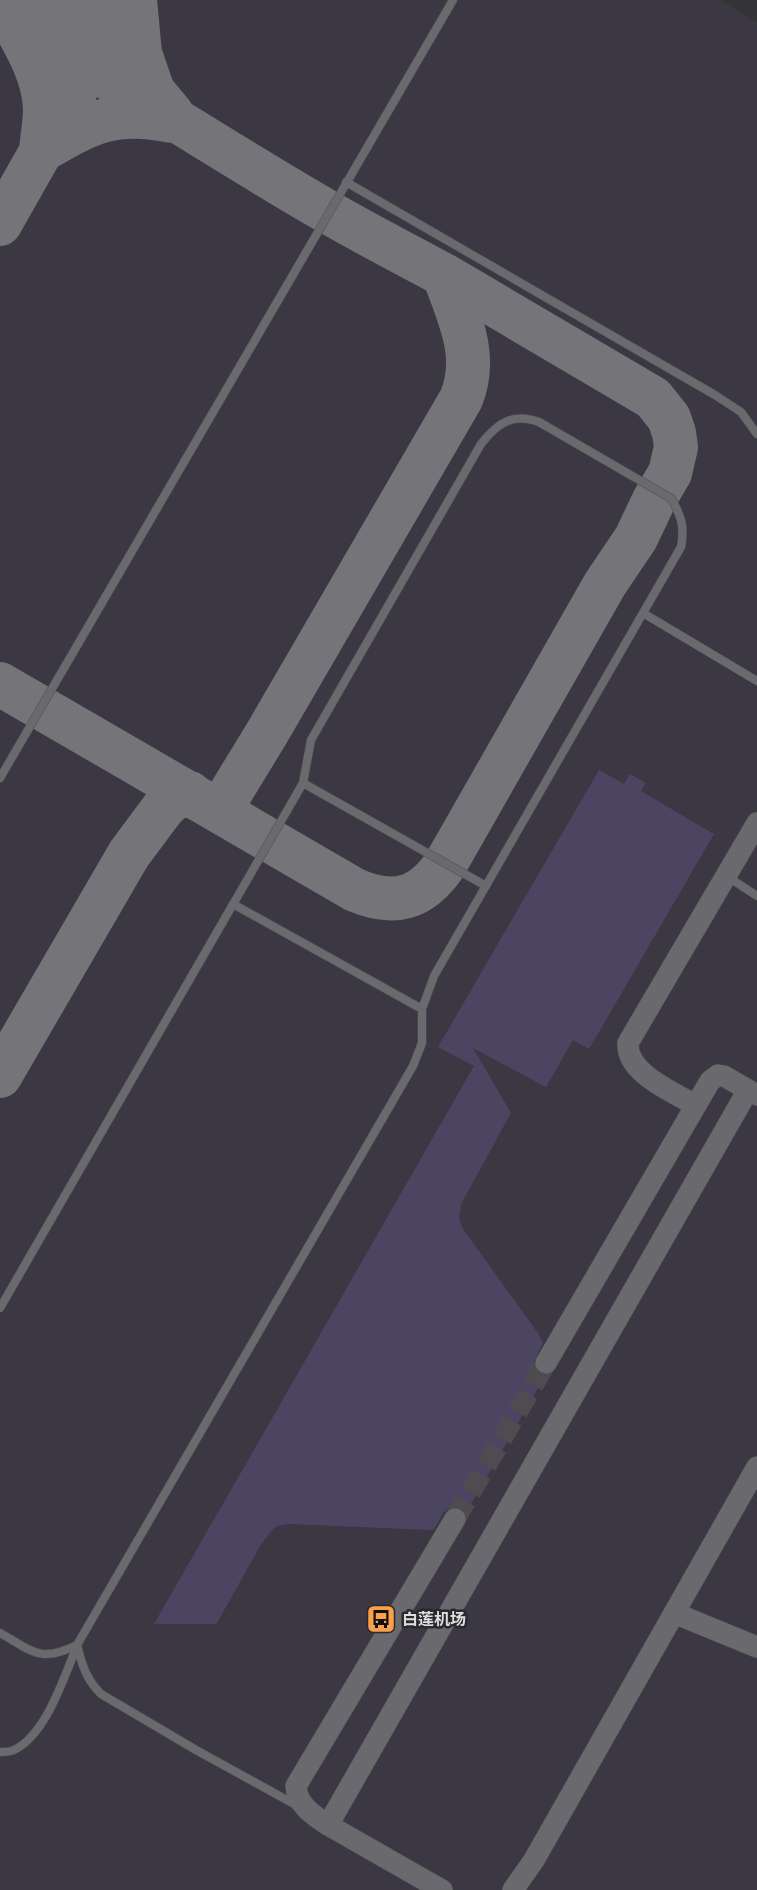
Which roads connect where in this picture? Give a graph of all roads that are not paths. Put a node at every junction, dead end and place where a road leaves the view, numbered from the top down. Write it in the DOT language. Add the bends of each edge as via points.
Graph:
graph roads {
  1 [pos="453,0"];
  2 [pos="346,182"];
  3 [pos="757,434"];
  4 [pos="644,613"];
  5 [pos="757,681"];
  6 [pos="0,778"];
  7 [pos="303,783"];
  8 [pos="757,823"];
  9 [pos="727,876"];
  10 [pos="486,886"];
  11 [pos="757,896"];
  12 [pos="233,904"];
  13 [pos="422,1009"];
  14 [pos="753,1093"];
  15 [pos="695,1105"];
  16 [pos="0,1308"];
  17 [pos="546,1363"];
  18 [pos="757,1467"];
  19 [pos="455,1520"];
  20 [pos="674,1613"];
  21 [pos="0,1633"];
  22 [pos="77,1645"];
  23 [pos="757,1647"];
  24 [pos="0,1752"];
  25 [pos="310,1813"];
  26 [pos="328,1825"];
  27 [pos="442,1890"];
  28 [pos="513,1890"];
  1 -- 2 [label="lane"];
  2 -- 3 [label="lane" via="716,394 741,412"];
  2 -- 6 [label="lane"];
  4 -- 5 [label="lane"];
  4 -- 7 [label="lane" via="681,547 684,532 672,499 539,422 525,417 509,420 490,432 481,444 312,740"];
  4 -- 10 [label="lane"];
  7 -- 10 [label="lane"];
  7 -- 12 [label="lane"];
  8 -- 9 [label="street"];
  9 -- 11 [label="lane"];
  9 -- 15 [label="street" via="628,1043 627,1052 635,1067"];
  10 -- 13 [label="lane" via="434,976"];
  12 -- 13 [label="lane"];
  12 -- 16 [label="lane"];
  13 -- 22 [label="lane" via="422,1043 414,1066"];
  14 -- 15 [label="street" via="728,1077 718,1076 710,1081"];
  14 -- 26 [label="street"];
  15 -- 17 [label="street"];
  18 -- 20 [label="street"];
  19 -- 25 [label="street" via="300,1778 297,1796"];
  20 -- 23 [label="street"];
  20 -- 28 [label="street" via="534,1860"];
  21 -- 22 [label="lane" via="46,1656"];
  22 -- 24 [label="lane" via="57,1694 34,1733 12,1751"];
  22 -- 25 [label="lane" via="82,1669 101,1694"];
  25 -- 26 [label="street"];
  26 -- 27 [label="street"];
}
